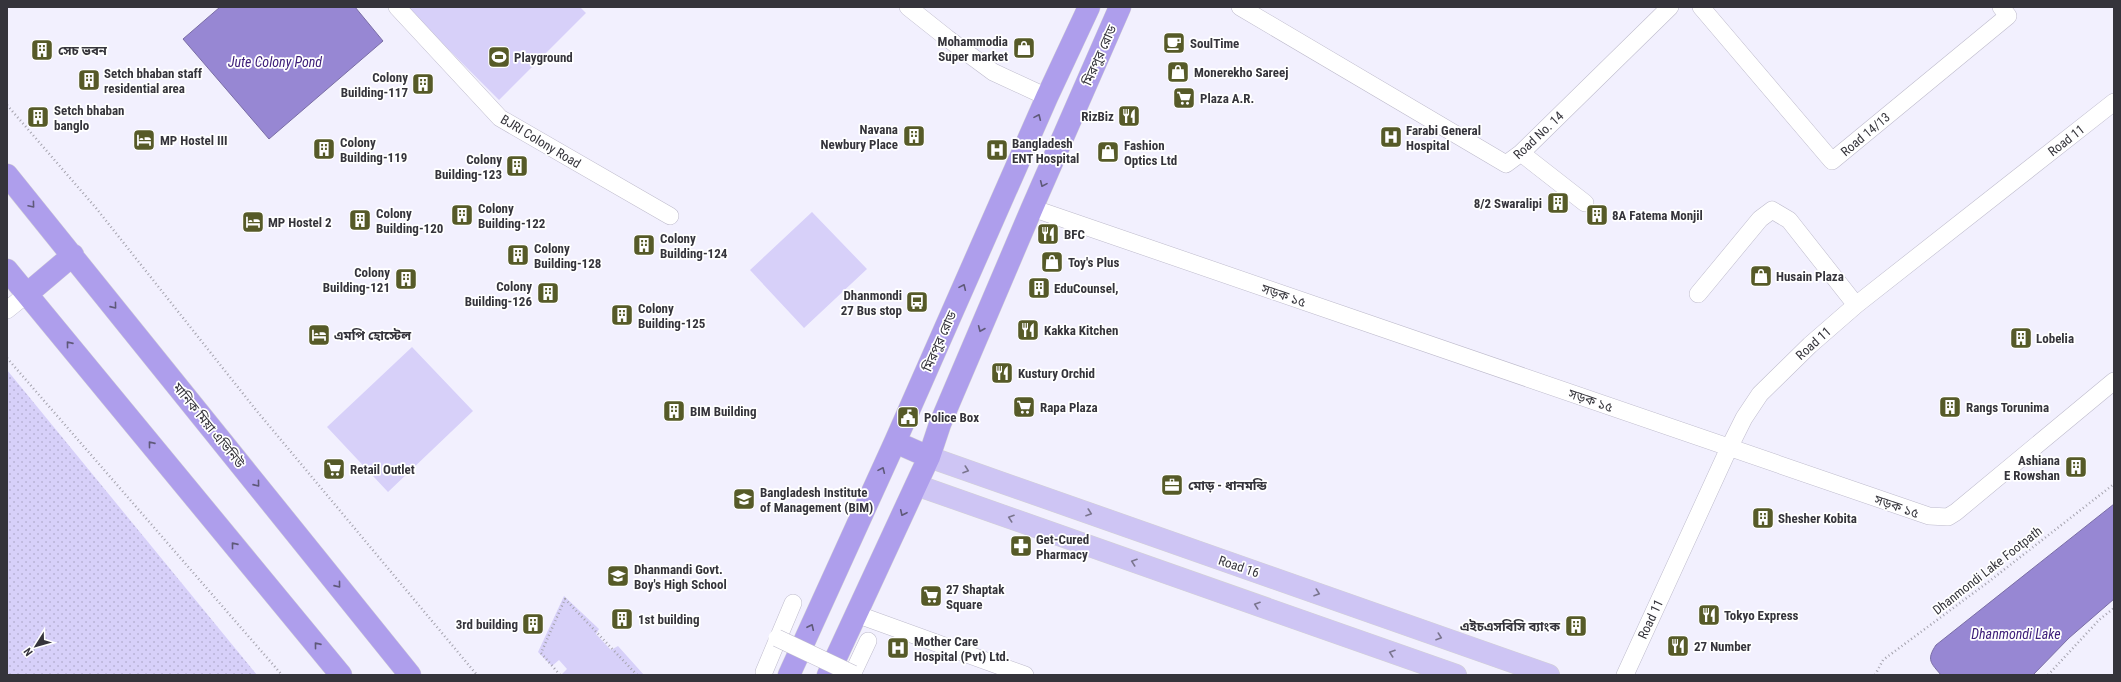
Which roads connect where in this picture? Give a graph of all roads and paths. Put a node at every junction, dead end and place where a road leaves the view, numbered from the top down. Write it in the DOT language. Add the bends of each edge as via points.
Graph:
graph roads {
  1 [pos="397,7"];
  2 [pos="908,7"];
  3 [pos="1089,7"];
  4 [pos="1120,7"];
  5 [pos="1240,7"];
  6 [pos="1670,7"];
  7 [pos="1701,7"];
  8 [pos="2001,7"];
  9 [pos="1047,97"];
  10 [pos="2114,102"];
  11 [pos="7,105"];
  12 [pos="1521,153"];
  13 [pos="7,175"];
  14 [pos="1585,203"];
  15 [pos="1032,208"];
  16 [pos="670,216"];
  17 [pos="73,255"];
  18 [pos="7,270"];
  19 [pos="27,294"];
  20 [pos="1698,294"];
  21 [pos="1856,305"];
  22 [pos="7,310"];
  23 [pos="7,358"];
  24 [pos="2114,381"];
  25 [pos="895,442"];
  26 [pos="1729,448"];
  27 [pos="929,457"];
  28 [pos="2114,484"];
  29 [pos="916,485"];
  30 [pos="1294,586"];
  31 [pos="793,603"];
  32 [pos="2114,608"];
  33 [pos="856,614"];
  34 [pos="1286,615"];
  35 [pos="777,638"];
  36 [pos="868,641"];
  37 [pos="764,672"];
  38 [pos="852,674"];
  39 [pos="282,675"];
  40 [pos="341,675"];
  41 [pos="410,675"];
  42 [pos="477,675"];
  43 [pos="560,675"];
  44 [pos="637,675"];
  45 [pos="789,675"];
  46 [pos="828,675"];
  47 [pos="1025,675"];
  48 [pos="1456,675"];
  49 [pos="1549,675"];
  50 [pos="1625,675"];
  51 [pos="1875,675"];
  52 [pos="2048,675"];
  1 -- 16 [label="street, BJRI Colony Road" via="500,118"];
  2 -- 9 [label="street" via="993,72"];
  3 -- 9 [label="highway, মিরপুর রোড"];
  4 -- 15 [label="highway, মিরপুর রোড, one-way"];
  5 -- 12 [label="street, Road No. 14" via="1506,164"];
  6 -- 12 [label="street, Road No. 14"];
  7 -- 8 [label="street, Road 14/13" via="1832,161 2008,16"];
  25 -- 9 [label="highway, মিরপুর রোড, one-way"];
  10 -- 21 [label="street, Road 11"];
  11 -- 42 [label="path" via="96,208 256,410"];
  12 -- 14 [label="street"];
  13 -- 17 [label="highway, মানিক মিয়া এভিনিউ, one-way"];
  15 -- 26 [label="street, সড়ক ১৫"];
  15 -- 27 [label="highway, মিরপুর রোড, one-way" via="940,424"];
  17 -- 19 [label="highway"];
  17 -- 41 [label="highway, মানিক মিয়া এভিনিউ, one-way"];
  18 -- 19 [label="highway"];
  19 -- 22 [label="street"];
  40 -- 19 [label="highway, one-way"];
  20 -- 21 [label="street" via="1760,219 1772,210 1789,220"];
  21 -- 26 [label="street, Road 11" via="1760,394"];
  23 -- 39 [label="path"];
  24 -- 26 [label="street, সড়ক ১৫" via="1948,517 1929,516"];
  25 -- 27 [label="highway"];
  45 -- 25 [label="highway, মিরপুর রোড, one-way"];
  26 -- 50 [label="street, Road 11"];
  27 -- 29 [label="highway, মিরপুর রোড"];
  27 -- 30 [label="main road, Road 16, one-way"];
  28 -- 51 [label="path, Dhanmondi Lake Footpath" via="1988,583 1883,660"];
  29 -- 33 [label="highway, মিরপুর রোড, one-way"];
  34 -- 29 [label="main road, one-way"];
  30 -- 34 [label="main road"];
  30 -- 49 [label="main road, Road 16, one-way"];
  31 -- 35 [label="street"];
  32 -- 52 [label="path" via="2099,620"];
  33 -- 46 [label="highway, মিরপুর রোড"];
  33 -- 47 [label="street"];
  48 -- 34 [label="main road, one-way"];
  35 -- 37 [label="street"];
  35 -- 38 [label="street, bridge"];
  36 -- 38 [label="street"];
  43 -- 44 [label="path" via="541,653 565,599"];
}
